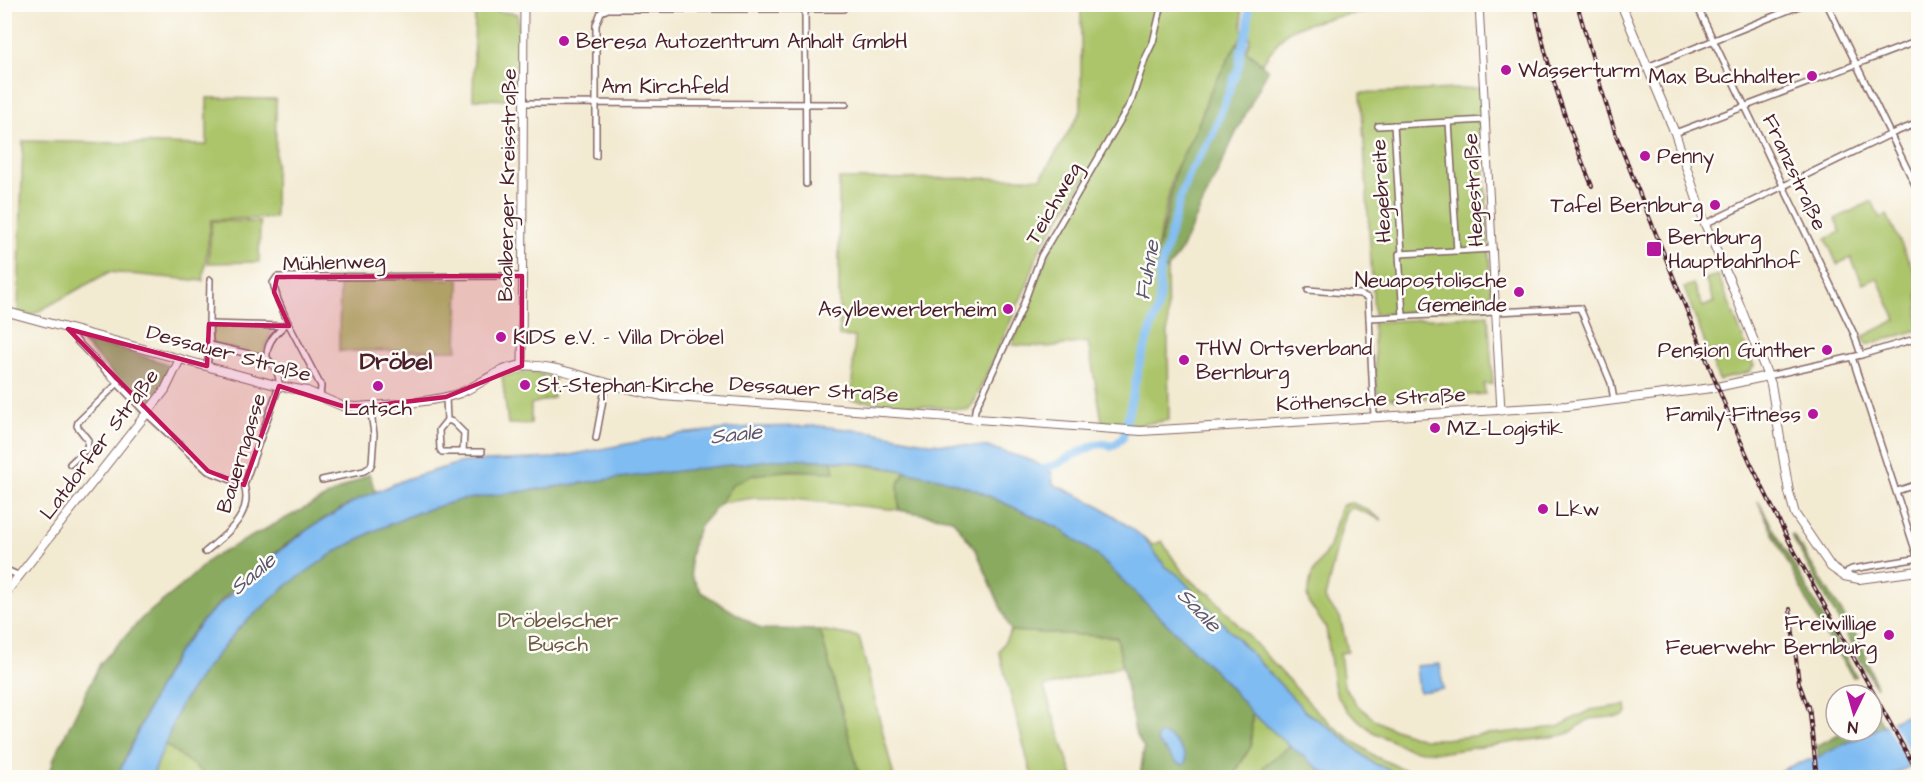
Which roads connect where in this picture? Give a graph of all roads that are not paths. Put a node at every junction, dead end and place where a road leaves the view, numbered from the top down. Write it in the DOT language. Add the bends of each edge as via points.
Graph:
graph roads {
  1 [pos="524,4"];
  2 [pos="1162,4"];
  3 [pos="1479,4"];
  4 [pos="1621,4"];
  5 [pos="1696,4"];
  6 [pos="1804,4"];
  7 [pos="1827,4"];
  8 [pos="805,9"];
  9 [pos="843,9"];
  10 [pos="1714,40"];
  11 [pos="1918,41"];
  12 [pos="1855,64"];
  13 [pos="1647,67"];
  14 [pos="596,102"];
  15 [pos="524,103"];
  16 [pos="806,103"];
  17 [pos="846,104"];
  18 [pos="1746,106"];
  19 [pos="1486,120"];
  20 [pos="1449,122"];
  21 [pos="1918,123"];
  22 [pos="1394,125"];
  23 [pos="1378,126"];
  24 [pos="1675,133"];
  25 [pos="1891,134"];
  26 [pos="596,156"];
  27 [pos="806,184"];
  28 [pos="1784,187"];
  29 [pos="1918,191"];
  30 [pos="1705,224"];
  31 [pos="1493,249"];
  32 [pos="1457,251"];
  33 [pos="1402,254"];
  34 [pos="522,276"];
  35 [pos="210,280"];
  36 [pos="1308,290"];
  37 [pos="5,311"];
  38 [pos="1496,311"];
  39 [pos="1402,316"];
  40 [pos="1369,318"];
  41 [pos="209,324"];
  42 [pos="286,324"];
  43 [pos="68,329"];
  44 [pos="1918,338"];
  45 [pos="210,345"];
  46 [pos="1861,355"];
  47 [pos="1852,357"];
  48 [pos="267,358"];
  49 [pos="180,359"];
  50 [pos="207,366"];
  51 [pos="522,366"];
  52 [pos="1768,376"];
  53 [pos="118,383"];
  54 [pos="606,383"];
  55 [pos="279,386"];
  56 [pos="320,396"];
  57 [pos="446,397"];
  58 [pos="1614,400"];
  59 [pos="370,406"];
  60 [pos="1501,411"];
  61 [pos="147,414"];
  62 [pos="1374,416"];
  63 [pos="974,419"];
  64 [pos="447,420"];
  65 [pos="596,438"];
  66 [pos="463,451"];
  67 [pos="482,452"];
  68 [pos="70,464"];
  69 [pos="322,480"];
  70 [pos="1918,484"];
  71 [pos="244,485"];
  72 [pos="1897,491"];
  73 [pos="205,552"];
  74 [pos="4,569"];
  75 [pos="1918,571"];
  76 [pos="20,576"];
  77 [pos="1844,576"];
  78 [pos="4,595"];
  1 -- 15 [label="street, Baalberger Kreisstraße"];
  2 -- 63 [label="street, Teichweg" via="1131,102 1041,256"];
  3 -- 19 [label="street, Hegestraße"];
  4 -- 13 [label="main road"];
  5 -- 10 [label="street, Franzstraße"];
  6 -- 10 [label="street"];
  7 -- 12 [label="street"];
  8 -- 9 [label="street"];
  8 -- 14 [label="street" via="601,12 596,25"];
  8 -- 16 [label="street"];
  10 -- 13 [label="street"];
  10 -- 18 [label="street, Franzstraße"];
  11 -- 12 [label="street"];
  12 -- 18 [label="street"];
  12 -- 25 [label="street"];
  13 -- 24 [label="main road"];
  14 -- 15 [label="street, Am Kirchfeld"];
  14 -- 16 [label="street, Am Kirchfeld"];
  14 -- 26 [label="street"];
  15 -- 34 [label="street, Baalberger Kreisstraße"];
  16 -- 17 [label="street, Am Kirchfeld"];
  16 -- 27 [label="street"];
  18 -- 24 [label="street"];
  18 -- 28 [label="street, Franzstraße"];
  19 -- 20 [label="street, Hegebreite"];
  19 -- 31 [label="street, Hegestraße"];
  20 -- 22 [label="street, Hegebreite"];
  20 -- 32 [label="street"];
  21 -- 25 [label="street"];
  22 -- 23 [label="street, Hegebreite"];
  22 -- 33 [label="street, Hegebreite"];
  24 -- 30 [label="main road"];
  25 -- 28 [label="street"];
  25 -- 29 [label="street"];
  28 -- 30 [label="street"];
  28 -- 46 [label="street, Franzstraße"];
  30 -- 52 [label="main road"];
  31 -- 32 [label="street, Hegebreite"];
  31 -- 38 [label="street, Hegestraße"];
  32 -- 33 [label="street, Hegebreite"];
  33 -- 39 [label="street, Hegebreite"];
  34 -- 42 [label="street, Mühlenweg" via="277,277 274,292"];
  34 -- 51 [label="street, Baalberger Kreisstraße"];
  35 -- 41 [label="street"];
  36 -- 40 [label="street" via="1366,296"];
  37 -- 43 [label="main road, Dessauer Straße"];
  38 -- 39 [label="street"];
  38 -- 58 [label="street" via="1580,308 1611,383"];
  38 -- 60 [label="street, Hegestraße"];
  39 -- 40 [label="street"];
  40 -- 62 [label="street"];
  41 -- 42 [label="street"];
  41 -- 45 [label="street"];
  42 -- 48 [label="street" via="274,335"];
  42 -- 56 [label="street, Mühlenweg" via="321,386"];
  43 -- 49 [label="main road, Dessauer Straße"];
  43 -- 53 [label="street"];
  44 -- 46 [label="street"];
  45 -- 48 [label="street"];
  45 -- 50 [label="street"];
  46 -- 47 [label="street"];
  47 -- 52 [label="street"];
  47 -- 72 [label="street"];
  48 -- 55 [label="street" via="276,368"];
  49 -- 50 [label="main road, Dessauer Straße"];
  49 -- 61 [label="main road, Latdorfer Straße" via="165,390"];
  50 -- 55 [label="main road, Dessauer Straße"];
  51 -- 54 [label="main road, Dessauer Straße" via="555,369"];
  51 -- 57 [label="main road, Dessauer Straße" via="503,370"];
  52 -- 58 [label="main road, Köthensche Straße" via="1712,388"];
  52 -- 77 [label="main road" via="1791,505 1831,567"];
  53 -- 61 [label="street"];
  53 -- 68 [label="street" via="78,422 88,440 87,448"];
  54 -- 63 [label="main road, Dessauer Straße" via="662,396"];
  54 -- 65 [label="street"];
  55 -- 56 [label="main road, Dessauer Straße"];
  55 -- 71 [label="street, Bauerngasse"];
  56 -- 59 [label="main road, Dessauer Straße" via="342,406"];
  57 -- 59 [label="main road, Dessauer Straße"];
  57 -- 64 [label="street"];
  58 -- 60 [label="main road, Köthensche Straße"];
  59 -- 69 [label="street" via="374,434 370,468"];
  60 -- 62 [label="main road, Köthensche Straße"];
  61 -- 71 [label="street" via="208,471"];
  61 -- 76 [label="main road, Latdorfer Straße"];
  62 -- 63 [label="main road, Köthensche Straße" via="1134,431"];
  64 -- 66 [label="street" via="464,433"];
  64 -- 66 [label="street" via="439,430 442,452"];
  66 -- 67 [label="street"];
  70 -- 72 [label="street"];
  71 -- 73 [label="street, Bauerngasse" via="246,502 235,527"];
  72 -- 77 [label="street" via="1917,554 1914,559 1852,569"];
  74 -- 76 [label="street"];
  75 -- 77 [label="main road" via="1859,579"];
  76 -- 78 [label="main road, Latdorfer Straße"];
}
